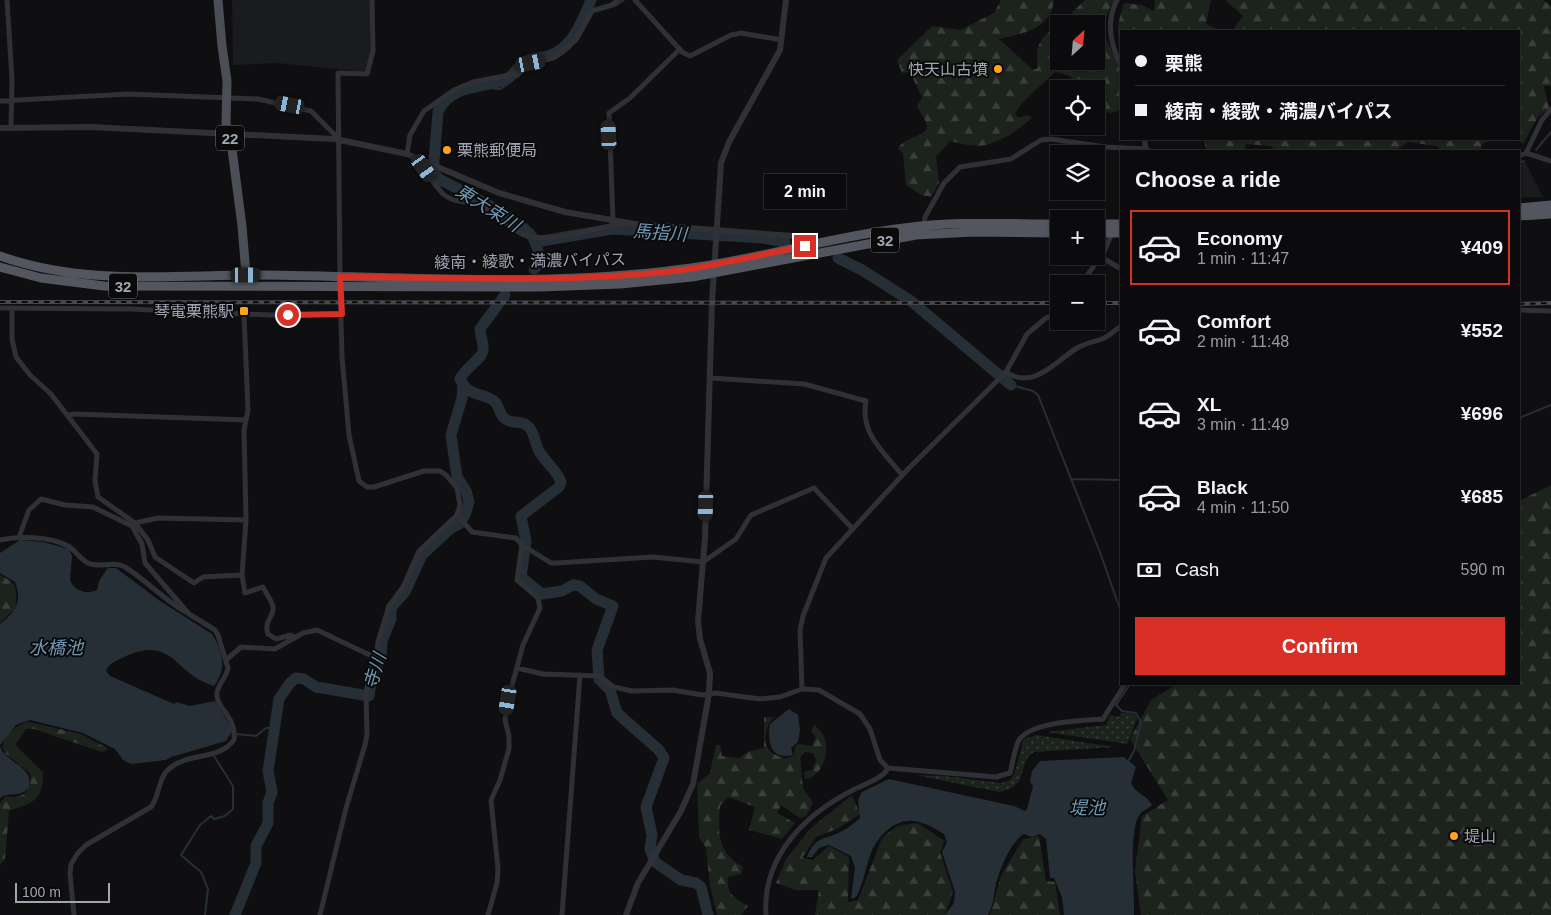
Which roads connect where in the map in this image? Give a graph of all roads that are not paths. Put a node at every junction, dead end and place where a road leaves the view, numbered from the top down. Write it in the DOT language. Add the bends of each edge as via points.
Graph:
graph roads {
  1 [pos="7,0"];
  2 [pos="218,0"];
  3 [pos="372,0"];
  4 [pos="618,0"];
  5 [pos="635,0"];
  6 [pos="786,0"];
  7 [pos="1117,0"];
  8 [pos="782,40"];
  9 [pos="680,49"];
  10 [pos="1120,62"];
  11 [pos="227,96"];
  12 [pos="10,100"];
  13 [pos="0,101"];
  14 [pos="1551,109"];
  15 [pos="0,128"];
  16 [pos="11,128"];
  17 [pos="228,133"];
  18 [pos="337,138"];
  19 [pos="1148,150"];
  20 [pos="1526,153"];
  21 [pos="407,154"];
  22 [pos="1520,156"];
  23 [pos="420,159"];
  24 [pos="1551,161"];
  25 [pos="1551,205"];
  26 [pos="1520,208"];
  27 [pos="1551,214"];
  28 [pos="1520,216"];
  29 [pos="613,221"];
  30 [pos="626,223"];
  31 [pos="1050,224"];
  32 [pos="1105,224"];
  33 [pos="1120,224"];
  34 [pos="924,230"];
  35 [pos="1050,233"];
  36 [pos="1116,233"];
  37 [pos="717,234"];
  38 [pos="809,245"];
  39 [pos="1105,248"];
  40 [pos="0,256"];
  41 [pos="1105,260"];
  42 [pos="0,267"];
  43 [pos="714,268"];
  44 [pos="1120,268"];
  45 [pos="246,275"];
  46 [pos="340,281"];
  47 [pos="247,286"];
  48 [pos="0,308"];
  49 [pos="12,308"];
  50 [pos="1520,310"];
  51 [pos="1551,311"];
  52 [pos="342,314"];
  53 [pos="244,315"];
  54 [pos="1050,317"];
  55 [pos="1120,327"];
  56 [pos="1003,374"];
  57 [pos="710,378"];
  58 [pos="69,415"];
  59 [pos="246,420"];
  60 [pos="902,475"];
  61 [pos="460,518"];
  62 [pos="246,520"];
  63 [pos="133,525"];
  64 [pos="852,528"];
  65 [pos="19,538"];
  66 [pos="0,540"];
  67 [pos="525,546"];
  68 [pos="703,562"];
  69 [pos="242,575"];
  70 [pos="189,614"];
  71 [pos="295,638"];
  72 [pos="376,658"];
  73 [pos="226,660"];
  74 [pos="517,668"];
  75 [pos="580,675"];
  76 [pos="1124,685"];
  77 [pos="802,689"];
  78 [pos="709,694"];
  79 [pos="888,768"];
  80 [pos="74,915"];
  81 [pos="320,915"];
  82 [pos="488,915"];
  83 [pos="562,915"];
  84 [pos="626,915"];
  85 [pos="766,915"];
  1 -- 12 [label="street" via="12,79"];
  2 -- 11 [label="main road, 22"];
  3 -- 18 [label="street" via="373,51 367,74 338,73"];
  4 -- 21 [label="street" via="612,5 592,10 579,35 555,57 531,63 514,74 473,82 454,90 424,111 410,135"];
  5 -- 9 [label="street"];
  6 -- 8 [label="street"];
  7 -- 10 [label="street" via="1110,26 1111,40"];
  8 -- 9 [label="street" via="741,33 690,56"];
  8 -- 37 [label="street" via="780,50 724,153"];
  9 -- 29 [label="street" via="630,98 609,113"];
  11 -- 12 [label="street" via="128,94"];
  11 -- 17 [label="main road, 22"];
  11 -- 18 [label="street" via="311,111"];
  12 -- 13 [label="street"];
  12 -- 16 [label="street"];
  14 -- 20 [label="street" via="1535,132"];
  15 -- 16 [label="street"];
  16 -- 17 [label="street" via="90,127"];
  17 -- 18 [label="street"];
  17 -- 45 [label="main road, 22"];
  18 -- 21 [label="street"];
  18 -- 46 [label="street"];
  19 -- 34 [label="street" via="1051,139 1041,140 1011,159 960,167 944,183 925,217"];
  20 -- 22 [label="street"];
  20 -- 24 [label="street"];
  21 -- 23 [label="street"];
  23 -- 29 [label="street" via="534,205"];
  23 -- 30 [label="street" via="444,195 483,206 532,237 578,234 601,226"];
  25 -- 26 [label="highway"];
  27 -- 28 [label="highway"];
  29 -- 30 [label="street"];
  30 -- 37 [label="street"];
  31 -- 34 [label="highway, 綾南・綾歌・満濃バイパス / 32"];
  32 -- 33 [label="highway"];
  34 -- 35 [label="highway, 綾南・綾歌・満濃バイパス / 32"];
  34 -- 38 [label="highway, 綾南・綾歌・満濃バイパス / 32" via="860,235"];
  34 -- 43 [label="highway, 綾南・綾歌・満濃バイパス / 32"];
  36 -- 39 [label="street"];
  37 -- 38 [label="street" via="793,236"];
  37 -- 43 [label="street"];
  38 -- 43 [label="highway, 綾南・綾歌・満濃バイパス / 32"];
  40 -- 45 [label="highway, 綾南・綾歌・満濃バイパス / 32" via="43,269 105,277"];
  41 -- 44 [label="street"];
  42 -- 47 [label="highway, 綾南・綾歌・満濃バイパス / 32" via="41,278 104,286"];
  43 -- 46 [label="highway, 綾南・綾歌・満濃バイパス / 32" via="620,284 578,286"];
  43 -- 57 [label="street"];
  45 -- 46 [label="highway, 綾南・綾歌・満濃バイパス / 32"];
  45 -- 47 [label="main road, 22"];
  46 -- 47 [label="highway, 綾南・綾歌・満濃バイパス / 32"];
  46 -- 52 [label="street"];
  48 -- 49 [label="street"];
  49 -- 53 [label="street" via="130,309"];
  49 -- 58 [label="street" via="16,357"];
  50 -- 51 [label="street"];
  52 -- 53 [label="street"];
  52 -- 61 [label="street" via="342,358 349,435 359,481 367,487 374,487 424,471 440,471 457,488"];
  53 -- 59 [label="street"];
  54 -- 56 [label="street" via="1027,334"];
  55 -- 56 [label="street" via="1103,338 1076,348 1054,367 1036,376"];
  56 -- 60 [label="street"];
  57 -- 60 [label="street" via="804,384 866,401 864,410 868,433"];
  57 -- 68 [label="street"];
  58 -- 59 [label="street"];
  58 -- 63 [label="street" via="97,454 95,482 98,497"];
  59 -- 62 [label="street"];
  60 -- 64 [label="street"];
  61 -- 67 [label="street" via="472,532 516,538"];
  61 -- 72 [label="street" via="414,558 403,587 389,606"];
  62 -- 63 [label="street" via="158,518"];
  62 -- 69 [label="street"];
  63 -- 65 [label="street" via="93,507 41,499 29,510"];
  63 -- 69 [label="street" via="148,540 155,557 194,583 203,577"];
  63 -- 70 [label="street" via="142,544 145,564"];
  64 -- 68 [label="street" via="814,488 810,488 791,500 751,515 736,539"];
  64 -- 77 [label="street" via="820,567 803,616 800,630"];
  65 -- 66 [label="street"];
  65 -- 70 [label="street" via="65,544 85,562 124,567"];
  67 -- 68 [label="street" via="551,563 653,557"];
  67 -- 74 [label="street" via="517,580 538,598 540,608 523,645"];
  68 -- 78 [label="street" via="698,630 710,673"];
  69 -- 71 [label="street" via="245,593 263,587 273,605 266,623 268,634 276,639 291,635"];
  70 -- 73 [label="street" via="215,630"];
  71 -- 72 [label="street" via="309,631 323,631"];
  71 -- 73 [label="street" via="275,649 241,647"];
  72 -- 81 [label="street" via="366,696 366,740"];
  73 -- 80 [label="street" via="228,672 217,697 234,722 235,734 228,748 172,766 165,773 151,806 81,849 70,869"];
  74 -- 75 [label="street" via="543,674"];
  74 -- 82 [label="street" via="505,720 509,749 490,800 498,869"];
  75 -- 78 [label="street" via="598,675 622,691 673,690"];
  75 -- 83 [label="street"];
  76 -- 79 [label="street" via="1103,719 1038,728 1021,738 1007,775 996,777"];
  77 -- 78 [label="street" via="780,697 760,699 716,692"];
  77 -- 79 [label="street" via="819,690 860,714 870,730 880,760"];
  78 -- 84 [label="street" via="693,784 634,891"];
  79 -- 85 [label="street" via="882,775 838,798 788,840 769,875"];
}
